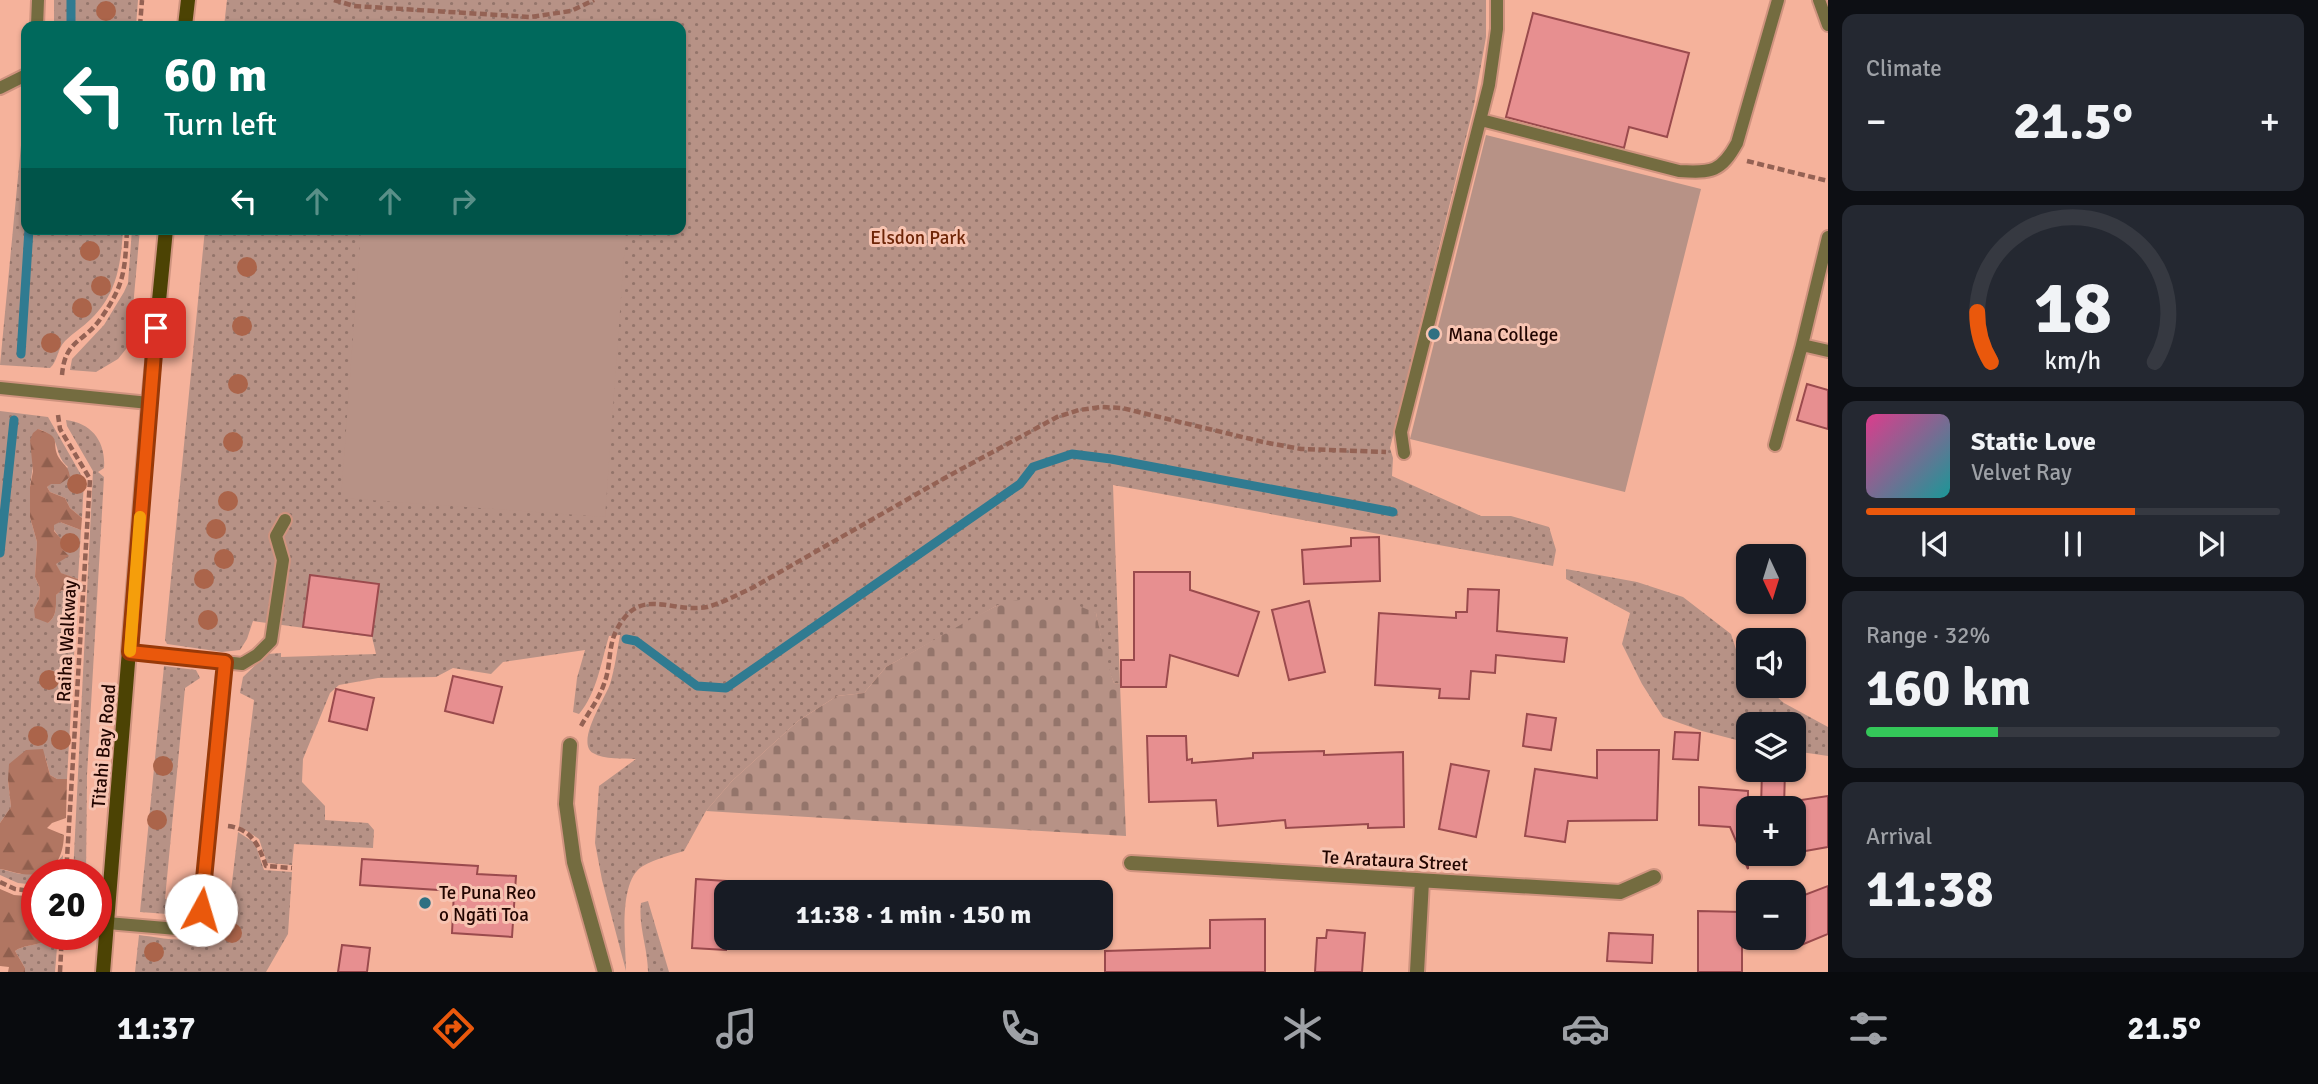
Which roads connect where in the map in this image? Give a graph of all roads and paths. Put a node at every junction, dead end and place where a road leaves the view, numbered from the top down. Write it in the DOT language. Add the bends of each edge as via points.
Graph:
graph roads {
  1 [pos="38,0"];
  2 [pos="142,0"];
  3 [pos="188,0"];
  4 [pos="334,0"];
  5 [pos="594,0"];
  6 [pos="1497,0"];
  7 [pos="1778,0"];
  8 [pos="1819,0"];
  9 [pos="37,21"];
  10 [pos="140,21"];
  11 [pos="186,21"];
  12 [pos="1828,25"];
  13 [pos="21,78"];
  14 [pos="0,88"];
  15 [pos="1481,120"];
  16 [pos="1754,163"];
  17 [pos="1828,181"];
  18 [pos="127,235"];
  19 [pos="165,235"];
  20 [pos="1828,237"];
  21 [pos="1802,345"];
  22 [pos="1828,351"];
  23 [pos="62,370"];
  24 [pos="0,388"];
  25 [pos="149,403"];
  26 [pos="57,418"];
  27 [pos="1775,446"];
  28 [pos="1404,453"];
  29 [pos="285,520"];
  30 [pos="130,652"];
  31 [pos="225,662"];
  32 [pos="570,745"];
  33 [pos="209,824"];
  34 [pos="67,859"];
  35 [pos="1131,863"];
  36 [pos="112,864"];
  37 [pos="292,868"];
  38 [pos="1654,877"];
  39 [pos="1422,881"];
  40 [pos="0,882"];
  41 [pos="21,890"];
  42 [pos="112,923"];
  43 [pos="61,950"];
  44 [pos="105,950"];
  45 [pos="60,972"];
  46 [pos="103,972"];
  47 [pos="605,972"];
  48 [pos="1417,972"];
  1 -- 9 [label="lane"];
  2 -- 10 [label="path"];
  3 -- 11 [label="main road"];
  4 -- 5 [label="path" via="354,6 530,17 571,10"];
  6 -- 15 [label="lane" via="1497,29"];
  7 -- 15 [label="lane" via="1737,143 1726,162 1703,172 1679,171"];
  8 -- 12 [label="lane"];
  13 -- 14 [label="lane"];
  15 -- 28 [label="lane" via="1401,432"];
  16 -- 17 [label="path"];
  18 -- 23 [label="path" via="125,275 120,286 100,320 68,349"];
  19 -- 25 [label="main road, Titahi Bay Road"];
  20 -- 21 [label="lane"];
  21 -- 22 [label="lane"];
  21 -- 27 [label="lane"];
  24 -- 25 [label="lane"];
  25 -- 30 [label="main road, Titahi Bay Road"];
  26 -- 34 [label="path, Raiha Walkway" via="90,480"];
  28 -- 32 [label="path" via="1301,449 1122,408 1079,410 1057,417 733,597 705,607 637,606 614,634 604,684"];
  29 -- 31 [label="lane" via="276,536 283,560 271,641 242,664"];
  30 -- 31 [label="lane"];
  30 -- 36 [label="main road, Titahi Bay Road"];
  31 -- 33 [label="lane"];
  32 -- 47 [label="street" via="566,804 574,862"];
  33 -- 37 [label="path" via="236,827 257,842 265,866"];
  33 -- 42 [label="lane" via="201,910 192,922 177,929"];
  35 -- 39 [label="street, Te Arataura Street"];
  38 -- 39 [label="street, Te Arataura Street" via="1620,892"];
  39 -- 48 [label="street"];
  40 -- 41 [label="path"];
  43 -- 45 [label="path"];
  44 -- 46 [label="main road, Titahi Bay Road"];
}
